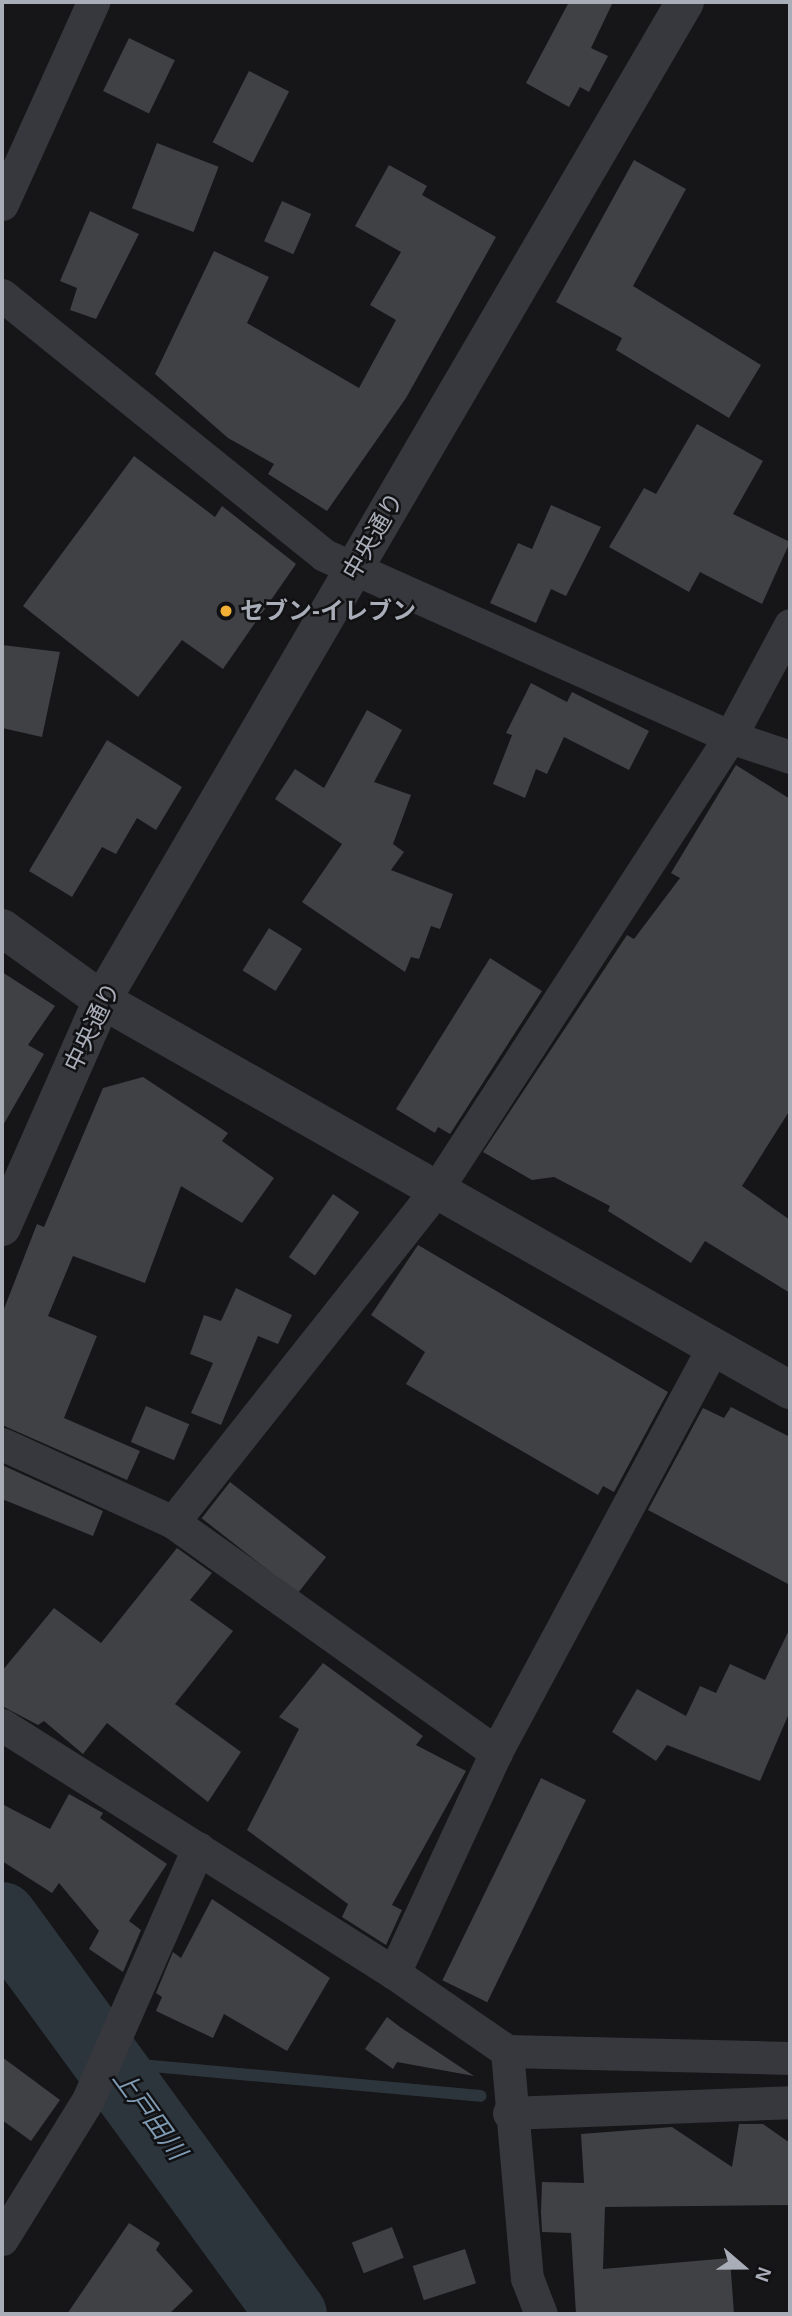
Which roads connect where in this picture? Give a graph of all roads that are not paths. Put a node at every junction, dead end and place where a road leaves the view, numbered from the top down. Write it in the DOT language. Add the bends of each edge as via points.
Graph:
graph roads {
  1 [pos="93,2"];
  2 [pos="685,2"];
  3 [pos="2,204"];
  4 [pos="2,295"];
  5 [pos="354,568"];
  6 [pos="790,625"];
  7 [pos="730,737"];
  8 [pos="790,757"];
  9 [pos="2,929"];
  10 [pos="102,1000"];
  11 [pos="434,1193"];
  12 [pos="2,1227"];
  13 [pos="713,1348"];
  14 [pos="790,1390"];
  15 [pos="2,1444"];
  16 [pos="173,1522"];
  17 [pos="2,1725"];
  18 [pos="496,1752"];
  19 [pos="198,1848"];
  20 [pos="394,1973"];
  21 [pos="508,2051"];
  22 [pos="790,2058"];
  23 [pos="790,2073"];
  24 [pos="781,2102"];
  25 [pos="509,2113"];
  26 [pos="2,2239"];
  27 [pos="541,2314"];
  1 -- 3 [label="street"];
  2 -- 5 [label="street, 中央通り"];
  4 -- 5 [label="street" via="324,555"];
  5 -- 7 [label="street"];
  5 -- 10 [label="street, 中央通り"];
  6 -- 7 [label="street"];
  7 -- 8 [label="street"];
  7 -- 11 [label="street"];
  9 -- 10 [label="street"];
  10 -- 11 [label="street"];
  10 -- 12 [label="street, 中央通り"];
  11 -- 13 [label="street"];
  11 -- 16 [label="street"];
  13 -- 14 [label="street"];
  13 -- 18 [label="street"];
  15 -- 16 [label="street"];
  16 -- 18 [label="street"];
  17 -- 19 [label="street"];
  18 -- 20 [label="street"];
  19 -- 20 [label="street"];
  19 -- 26 [label="street" via="94,2085"];
  20 -- 21 [label="street"];
  21 -- 22 [label="street"];
  21 -- 25 [label="street"];
  23 -- 24 [label="street"];
  24 -- 25 [label="street"];
  25 -- 27 [label="street" via="527,2278"];
}
